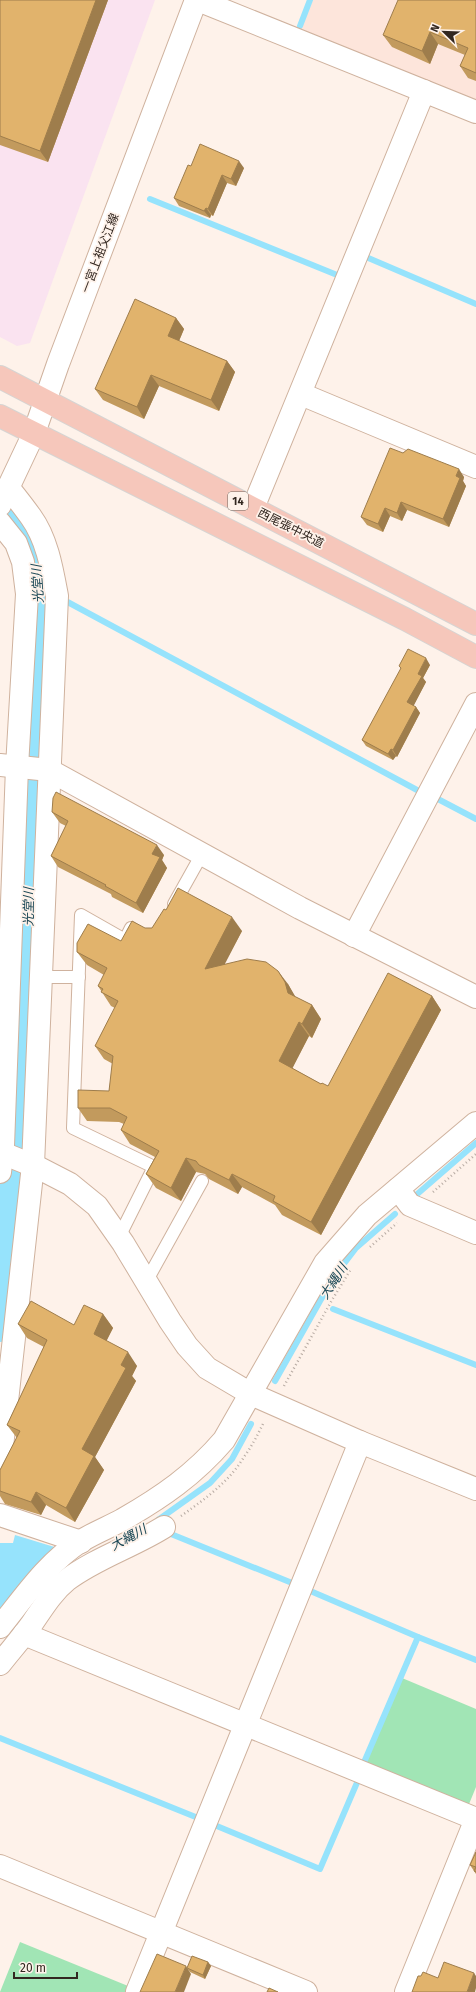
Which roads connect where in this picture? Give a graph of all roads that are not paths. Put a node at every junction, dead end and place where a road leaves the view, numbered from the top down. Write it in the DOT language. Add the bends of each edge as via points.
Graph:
graph roads {
  1 [pos="197,0"];
  2 [pos="424,91"];
  3 [pos="476,112"];
  4 [pos="0,377"];
  5 [pos="301,394"];
  6 [pos="45,400"];
  7 [pos="0,416"];
  8 [pos="34,433"];
  9 [pos="476,467"];
  10 [pos="5,495"];
  11 [pos="253,508"];
  12 [pos="0,523"];
  13 [pos="476,624"];
  14 [pos="476,658"];
  15 [pos="476,704"];
  16 [pos="13,766"];
  17 [pos="46,770"];
  18 [pos="202,854"];
  19 [pos="169,915"];
  20 [pos="146,929"];
  21 [pos="354,936"];
  22 [pos="40,977"];
  23 [pos="79,978"];
  24 [pos="476,997"];
  25 [pos="476,1123"];
  26 [pos="2,1158"];
  27 [pos="30,1164"];
  28 [pos="202,1181"];
  29 [pos="398,1189"];
  30 [pos="476,1233"];
  31 [pos="118,1237"];
  32 [pos="146,1282"];
  33 [pos="251,1394"];
  34 [pos="360,1442"];
  35 [pos="0,1464"];
  36 [pos="476,1489"];
  37 [pos="0,1514"];
  38 [pos="164,1527"];
  39 [pos="81,1542"];
  40 [pos="0,1627"];
  41 [pos="24,1634"];
  42 [pos="0,1664"];
  43 [pos="246,1725"];
  44 [pos="476,1819"];
  45 [pos="0,1866"];
  46 [pos="161,1933"];
  47 [pos="137,1992"];
  48 [pos="306,1992"];
  49 [pos="406,1992"];
  1 -- 2 [label="street"];
  1 -- 6 [label="street, 一宮上祖父江線"];
  2 -- 3 [label="street"];
  2 -- 5 [label="street"];
  4 -- 6 [label="main road, 西尾張中央道 / 14"];
  5 -- 9 [label="street"];
  5 -- 11 [label="street"];
  6 -- 8 [label="street, 一宮上祖父江線"];
  6 -- 11 [label="main road, 西尾張中央道 / 14"];
  7 -- 8 [label="main road"];
  8 -- 10 [label="street, 一宮上祖父江線"];
  8 -- 14 [label="main road" via="405,619"];
  10 -- 17 [label="street" via="32,517 41,534 53,572 57,596"];
  11 -- 13 [label="main road, 西尾張中央道 / 14"];
  12 -- 16 [label="street" via="16,543 23,562 27,594"];
  15 -- 21 [label="street"];
  16 -- 17 [label="street"];
  16 -- 26 [label="street"];
  17 -- 18 [label="street"];
  17 -- 22 [label="street"];
  18 -- 19 [label="lane"];
  18 -- 21 [label="street"];
  20 -- 23 [label="lane" via="134,923 125,940 81,915"];
  21 -- 24 [label="street"];
  22 -- 23 [label="lane"];
  22 -- 27 [label="street"];
  23 -- 31 [label="lane" via="73,1128 154,1167"];
  25 -- 29 [label="street"];
  26 -- 27 [label="street"];
  27 -- 31 [label="street" via="70,1184 97,1206"];
  27 -- 35 [label="street"];
  28 -- 32 [label="lane"];
  29 -- 30 [label="street" via="410,1205"];
  29 -- 33 [label="street" via="367,1215 325,1263"];
  31 -- 32 [label="street"];
  32 -- 33 [label="street" via="187,1346 202,1363"];
  33 -- 34 [label="street"];
  33 -- 39 [label="street" via="224,1440 183,1482 148,1505"];
  34 -- 36 [label="street"];
  34 -- 43 [label="street"];
  37 -- 39 [label="street"];
  38 -- 41 [label="street" via="67,1580 53,1593"];
  39 -- 40 [label="street" via="45,1570"];
  41 -- 42 [label="street"];
  41 -- 43 [label="street"];
  43 -- 44 [label="street"];
  43 -- 46 [label="street"];
  44 -- 49 [label="street"];
  45 -- 46 [label="street"];
  46 -- 47 [label="street"];
  46 -- 48 [label="street"];
}
